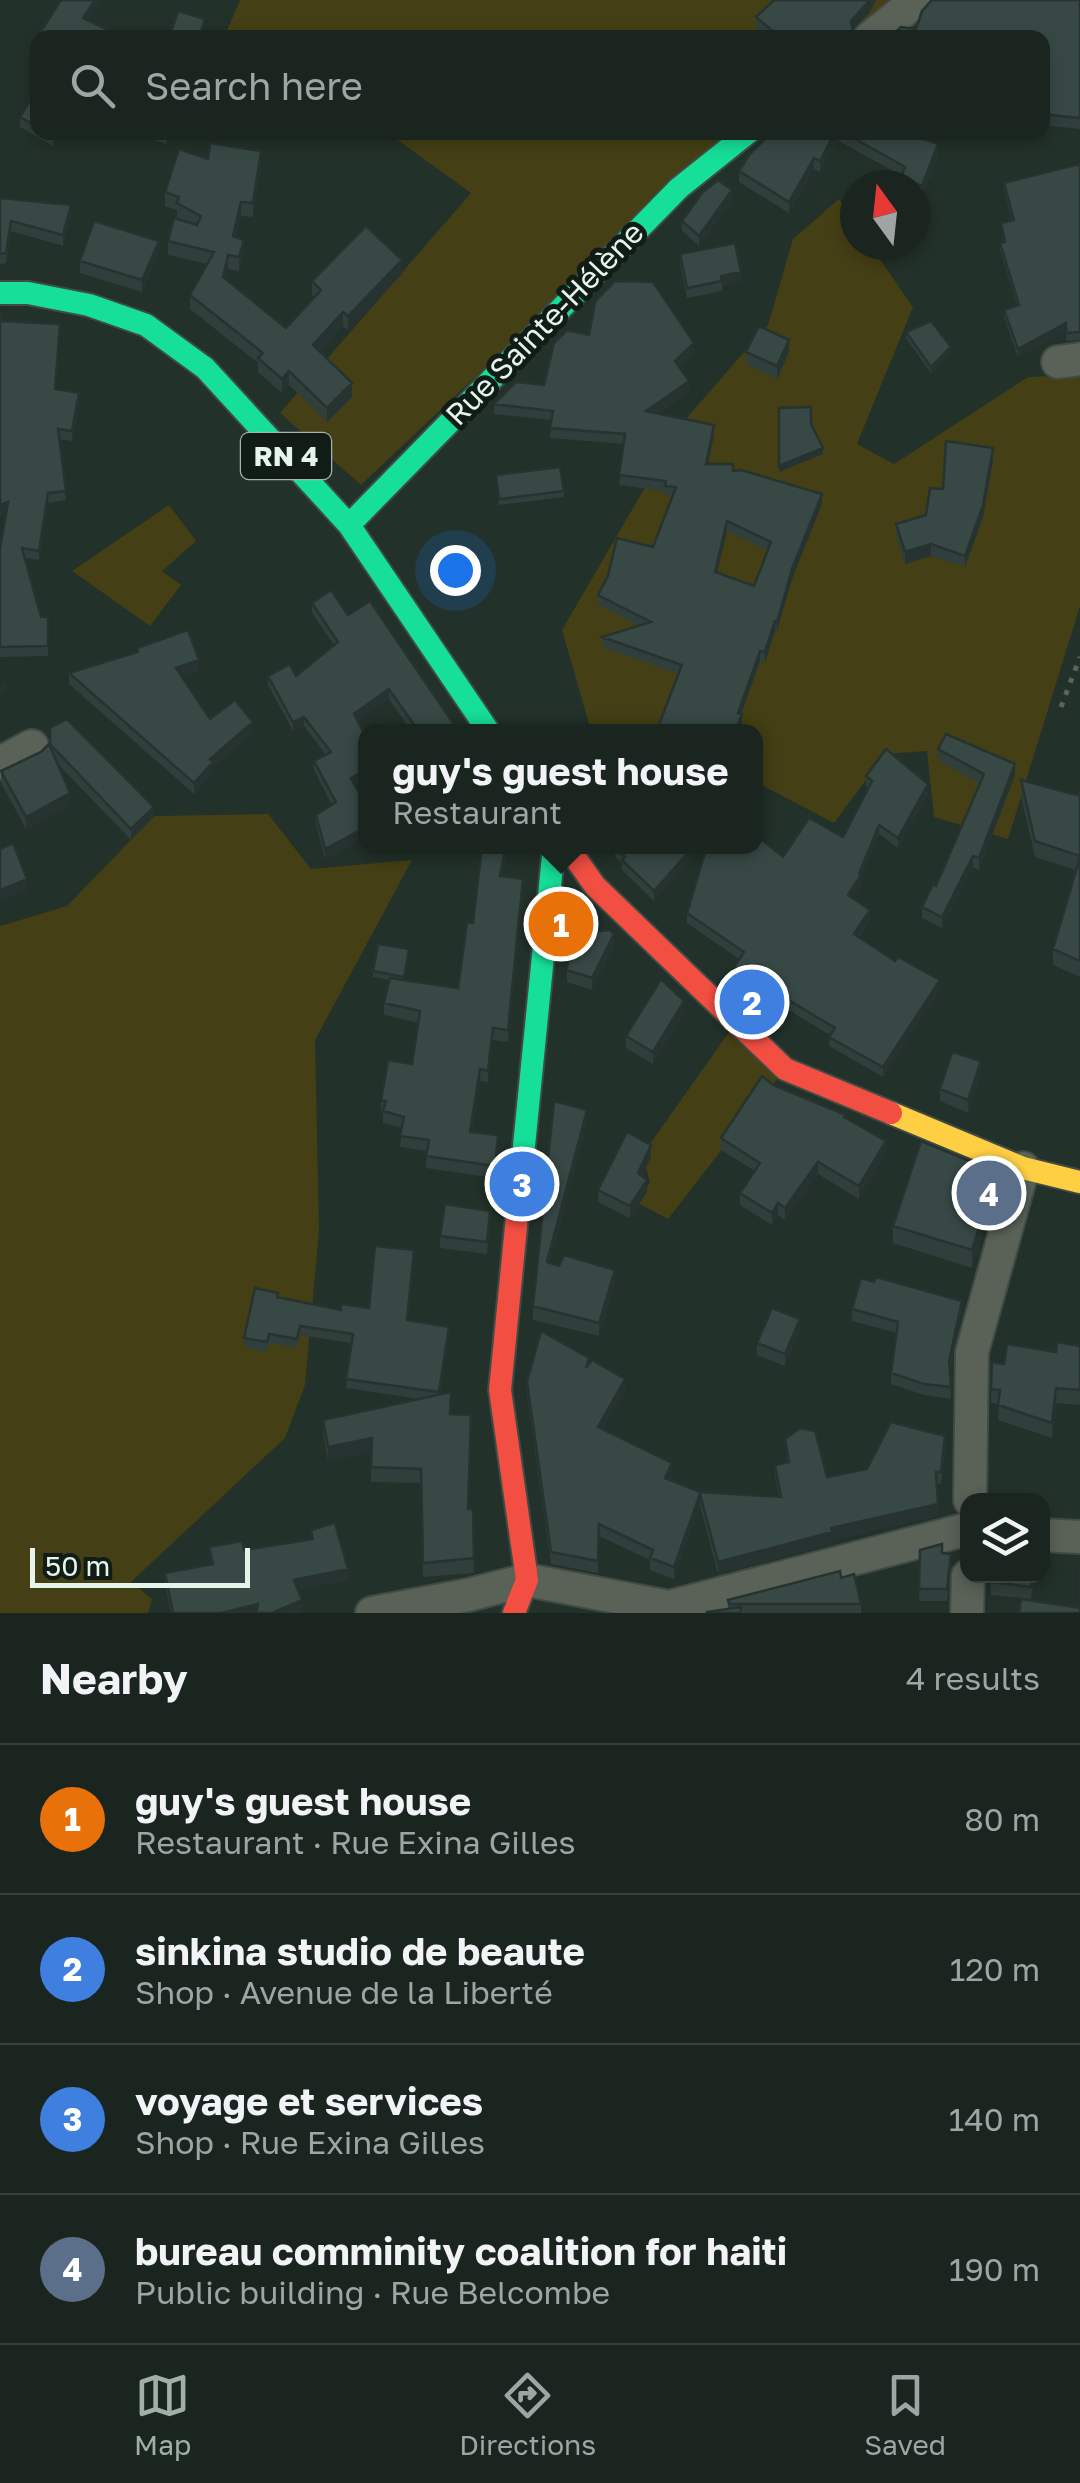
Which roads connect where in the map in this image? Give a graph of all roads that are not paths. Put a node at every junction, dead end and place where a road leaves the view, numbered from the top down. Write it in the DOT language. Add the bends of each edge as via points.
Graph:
graph roads {
  1 [pos="917,0"];
  2 [pos="880,30"];
  3 [pos="739,140"];
  4 [pos="0,293"];
  5 [pos="349,525"];
  6 [pos="484,724"];
  7 [pos="32,746"];
  8 [pos="0,762"];
  9 [pos="553,854"];
  10 [pos="573,854"];
  11 [pos="1022,1168"];
  12 [pos="1080,1182"];
  13 [pos="970,1493"];
  14 [pos="960,1532"];
  15 [pos="1050,1535"];
  16 [pos="1080,1538"];
  17 [pos="527,1580"];
  18 [pos="968,1583"];
  19 [pos="372,1613"];
  20 [pos="514,1613"];
  21 [pos="966,1613"];
  1 -- 2 [label="street"];
  3 -- 5 [label="street, Rue Sainte-Hélène" via="678,188"];
  4 -- 5 [label="street, RN 4" via="89,305 146,326 205,368"];
  5 -- 6 [label="street, RN 4"];
  7 -- 8 [label="street"];
  9 -- 17 [label="street" via="500,1390"];
  10 -- 11 [label="street" via="594,886 785,1070"];
  11 -- 12 [label="street"];
  11 -- 13 [label="street" via="972,1352"];
  14 -- 17 [label="street" via="669,1608"];
  15 -- 16 [label="street"];
  17 -- 19 [label="street"];
  17 -- 20 [label="street"];
  18 -- 21 [label="street"];
}
